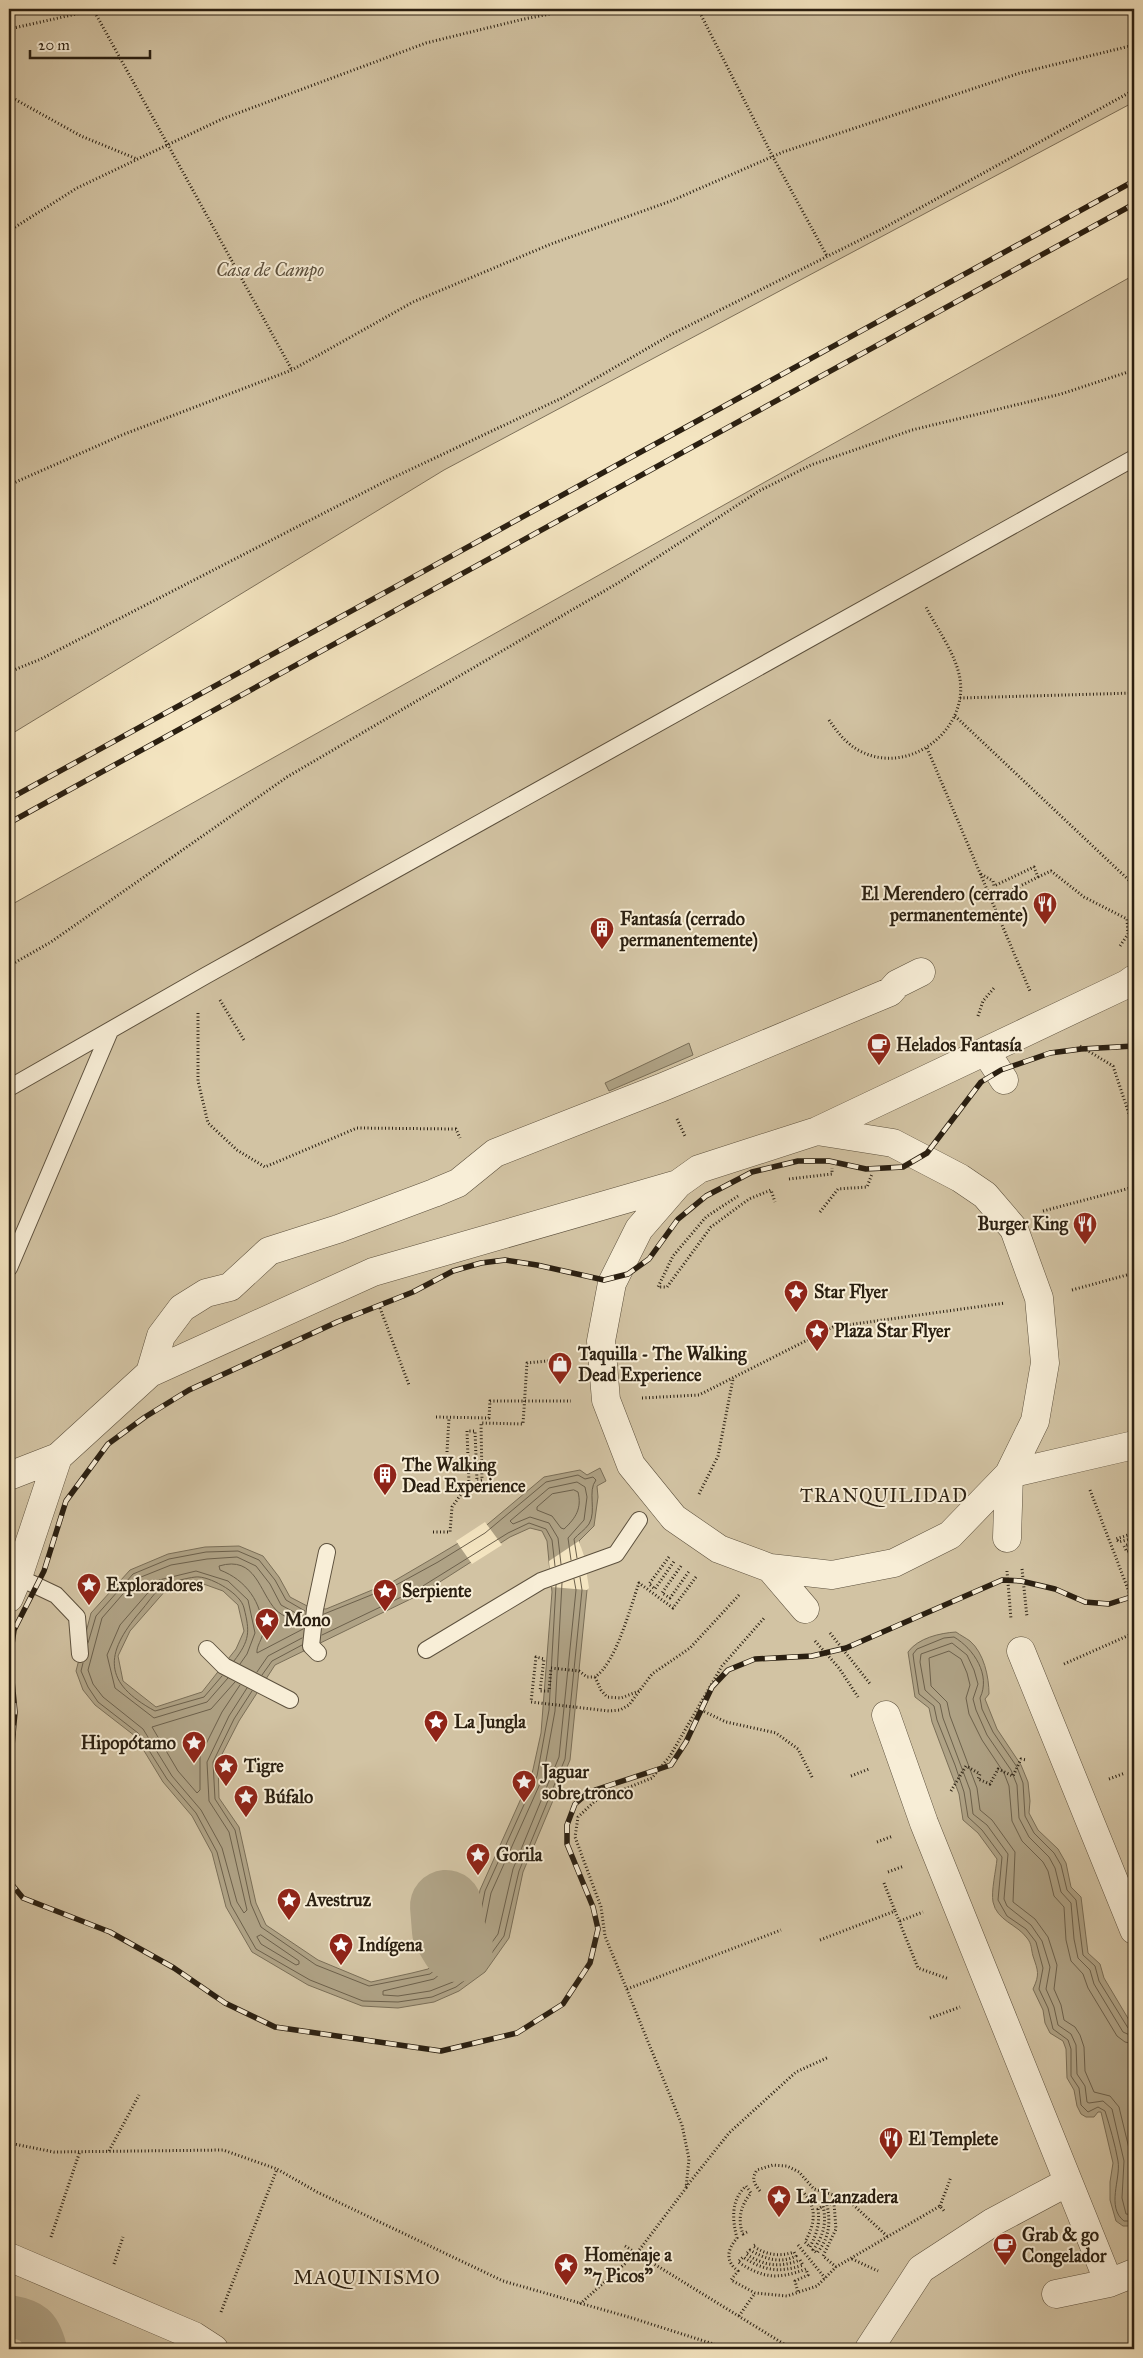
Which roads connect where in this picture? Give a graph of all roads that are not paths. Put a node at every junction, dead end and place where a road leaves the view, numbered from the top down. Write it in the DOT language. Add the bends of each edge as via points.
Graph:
graph roads {
  1 [pos="1134,458"];
  2 [pos="920,972"];
  3 [pos="1131,981"];
  4 [pos="110,1031"];
  5 [pos="986,1052"];
  6 [pos="1004,1080"];
  7 [pos="9,1088"];
  8 [pos="817,1132"];
  9 [pos="689,1177"];
  10 [pos="9,1268"];
  11 [pos="150,1373"];
  12 [pos="1134,1445"];
  13 [pos="58,1457"];
  14 [pos="1009,1474"];
  15 [pos="9,1476"];
  16 [pos="639,1520"];
  17 [pos="1007,1538"];
  18 [pos="330,1553"];
  19 [pos="764,1566"];
  20 [pos="13,1587"];
  21 [pos="805,1609"];
  22 [pos="315,1644"];
  23 [pos="207,1649"];
  24 [pos="426,1650"];
  25 [pos="1020,1651"];
  26 [pos="80,1654"];
  27 [pos="290,1700"];
  28 [pos="886,1715"];
  29 [pos="1134,1930"];
  30 [pos="1068,2182"];
  31 [pos="9,2257"];
  32 [pos="1134,2273"];
  33 [pos="1109,2283"];
  34 [pos="1056,2294"];
  35 [pos="211,2347"];
  36 [pos="869,2349"];
  1 -- 4 [label="lane"];
  2 -- 11 [label="street" via="890,992 495,1153 458,1183 338,1229 269,1251 230,1287 206,1293 182,1308 161,1336"];
  3 -- 5 [label="street"];
  4 -- 7 [label="lane"];
  4 -- 10 [label="lane"];
  5 -- 6 [label="street"];
  5 -- 8 [label="street"];
  8 -- 9 [label="street"];
  8 -- 14 [label="street" via="893,1143 990,1189 1014,1229 1039,1298 1045,1363 1034,1421"];
  9 -- 11 [label="street" via="367,1274"];
  9 -- 19 [label="street" via="639,1229 612,1282 601,1341 606,1400 631,1465 682,1523 719,1549"];
  11 -- 13 [label="street"];
  12 -- 14 [label="street"];
  13 -- 15 [label="street"];
  13 -- 20 [label="street"];
  14 -- 17 [label="street"];
  14 -- 19 [label="street" via="950,1535 894,1563 832,1575"];
  16 -- 24 [label="lane" via="616,1554 541,1581"];
  18 -- 22 [label="lane" via="318,1609"];
  19 -- 21 [label="street"];
  20 -- 26 [label="lane" via="56,1595 77,1617"];
  23 -- 27 [label="lane" via="224,1666"];
  25 -- 29 [label="street"];
  28 -- 30 [label="street" via="918,1810"];
  30 -- 33 [label="street"];
  30 -- 36 [label="street" via="993,2222 921,2269"];
  31 -- 35 [label="street" via="194,2336"];
  32 -- 33 [label="street"];
  33 -- 34 [label="street"];
}
